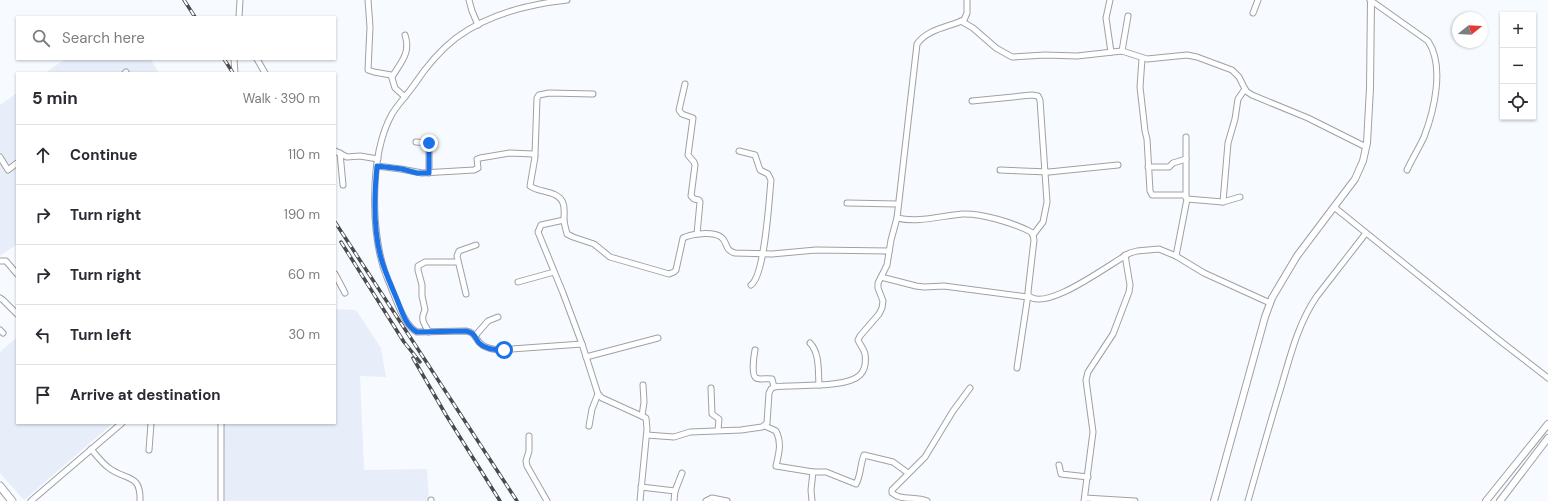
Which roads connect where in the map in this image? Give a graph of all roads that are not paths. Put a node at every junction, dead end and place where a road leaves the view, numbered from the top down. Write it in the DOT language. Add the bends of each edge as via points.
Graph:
graph roads {
  1 [pos="240,0"];
  2 [pos="368,0"];
  3 [pos="469,0"];
  4 [pos="567,0"];
  5 [pos="967,0"];
  6 [pos="1110,0"];
  7 [pos="1258,0"];
  8 [pos="1371,0"];
  9 [pos="1252,13"];
  10 [pos="239,16"];
  11 [pos="1128,16"];
  12 [pos="961,21"];
  13 [pos="478,25"];
  14 [pos="405,35"];
  15 [pos="1110,52"];
  16 [pos="1122,52"];
  17 [pos="1142,59"];
  18 [pos="234,60"];
  19 [pos="258,60"];
  20 [pos="235,72"];
  21 [pos="264,72"];
  22 [pos="392,77"];
  23 [pos="685,84"];
  24 [pos="1244,88"];
  25 [pos="593,94"];
  26 [pos="405,97"];
  27 [pos="972,101"];
  28 [pos="1186,137"];
  29 [pos="416,142"];
  30 [pos="1366,147"];
  31 [pos="739,151"];
  32 [pos="338,152"];
  33 [pos="535,155"];
  34 [pos="0,157"];
  35 [pos="378,159"];
  36 [pos="1186,159"];
  37 [pos="16,164"];
  38 [pos="1118,165"];
  39 [pos="377,166"];
  40 [pos="1148,167"];
  41 [pos="1000,170"];
  42 [pos="1407,170"];
  43 [pos="1045,172"];
  44 [pos="429,173"];
  45 [pos="343,185"];
  46 [pos="1240,196"];
  47 [pos="1186,198"];
  48 [pos="1223,202"];
  49 [pos="848,203"];
  50 [pos="897,204"];
  51 [pos="1334,207"];
  52 [pos="896,218"];
  53 [pos="564,220"];
  54 [pos="1366,233"];
  55 [pos="697,234"];
  56 [pos="1033,235"];
  57 [pos="476,245"];
  58 [pos="889,251"];
  59 [pos="762,254"];
  60 [pos="1125,256"];
  61 [pos="1176,256"];
  62 [pos="0,261"];
  63 [pos="457,262"];
  64 [pos="16,271"];
  65 [pos="554,272"];
  66 [pos="336,276"];
  67 [pos="881,277"];
  68 [pos="518,282"];
  69 [pos="751,285"];
  70 [pos="345,293"];
  71 [pos="466,294"];
  72 [pos="1028,296"];
  73 [pos="0,298"];
  74 [pos="1270,303"];
  75 [pos="16,313"];
  76 [pos="498,317"];
  77 [pos="430,332"];
  78 [pos="476,336"];
  79 [pos="658,338"];
  80 [pos="810,343"];
  81 [pos="582,344"];
  82 [pos="755,350"];
  83 [pos="586,357"];
  84 [pos="1017,368"];
  85 [pos="1548,378"];
  86 [pos="643,385"];
  87 [pos="819,385"];
  88 [pos="774,387"];
  89 [pos="711,388"];
  90 [pos="970,388"];
  91 [pos="598,394"];
  92 [pos="642,416"];
  93 [pos="121,424"];
  94 [pos="151,424"];
  95 [pos="221,424"];
  96 [pos="1548,424"];
  97 [pos="589,426"];
  98 [pos="765,426"];
  99 [pos="718,430"];
  100 [pos="647,435"];
  101 [pos="529,436"];
  102 [pos="1548,438"];
  103 [pos="92,449"];
  104 [pos="149,450"];
  105 [pos="1059,464"];
  106 [pos="813,472"];
  107 [pos="682,473"];
  108 [pos="908,473"];
  109 [pos="1088,477"];
  110 [pos="0,486"];
  111 [pos="641,487"];
  112 [pos="675,491"];
  113 [pos="905,499"];
  114 [pos="1085,499"];
  115 [pos="12,501"];
  116 [pos="31,501"];
  117 [pos="140,501"];
  118 [pos="221,501"];
  119 [pos="547,501"];
  120 [pos="640,501"];
  121 [pos="674,501"];
  122 [pos="706,501"];
  123 [pos="727,501"];
  124 [pos="812,501"];
  125 [pos="927,501"];
  126 [pos="1135,501"];
  127 [pos="1214,501"];
  128 [pos="1248,501"];
  129 [pos="1486,501"];
  130 [pos="1500,501"];
  1 -- 10 [label="street"];
  2 -- 22 [label="street" via="368,70"];
  3 -- 13 [label="street"];
  4 -- 13 [label="street" via="513,10"];
  5 -- 12 [label="street" via="967,13"];
  6 -- 15 [label="street" via="1106,18"];
  7 -- 9 [label="street"];
  8 -- 30 [label="street"];
  8 -- 42 [label="street" via="1428,41 1436,57 1433,104 1424,137"];
  11 -- 16 [label="street"];
  12 -- 15 [label="street" via="996,48 1012,56 1077,56"];
  12 -- 50 [label="street" via="941,28 917,44"];
  13 -- 26 [label="street" via="441,50"];
  14 -- 22 [label="street" via="407,51"];
  15 -- 16 [label="street"];
  16 -- 17 [label="street"];
  17 -- 24 [label="street" via="1187,55 1197,57 1232,70"];
  17 -- 40 [label="street" via="1140,87"];
  18 -- 20 [label="street"];
  19 -- 21 [label="street"];
  22 -- 26 [label="street" via="395,88"];
  23 -- 55 [label="street" via="679,110 693,118 688,155 695,165 691,196 700,202"];
  24 -- 30 [label="street" via="1252,95 1308,118"];
  24 -- 48 [label="street" via="1238,99 1228,143"];
  25 -- 33 [label="street" via="539,95"];
  26 -- 35 [label="street" via="392,115"];
  27 -- 43 [label="street" via="1038,96 1041,106"];
  28 -- 36 [label="street"];
  29 -- 44 [label="street" via="429,143"];
  30 -- 51 [label="street" via="1355,179"];
  31 -- 59 [label="street" via="755,155 760,170 770,177"];
  32 -- 35 [label="street" via="350,158 360,156"];
  32 -- 45 [label="street"];
  33 -- 44 [label="street" via="500,154 478,158 476,169"];
  33 -- 53 [label="street" via="530,186 551,193 562,200"];
  34 -- 37 [label="street" via="8,170"];
  35 -- 39 [label="street"];
  36 -- 40 [label="street" via="1169,167"];
  36 -- 47 [label="street"];
  38 -- 43 [label="street"];
  39 -- 44 [label="street"];
  39 -- 77 [label="street" via="374,195 377,240 385,273 408,324 417,332"];
  40 -- 47 [label="street" via="1152,195 1181,194"];
  41 -- 43 [label="street"];
  43 -- 56 [label="street" via="1046,212 1043,222"];
  46 -- 48 [label="street"];
  47 -- 48 [label="street"];
  47 -- 61 [label="street"];
  49 -- 50 [label="street"];
  50 -- 52 [label="street"];
  51 -- 54 [label="street"];
  51 -- 74 [label="street" via="1297,256"];
  52 -- 56 [label="street" via="910,221 970,214 1008,223"];
  52 -- 58 [label="street"];
  53 -- 55 [label="street" via="570,236 594,244 610,257 668,274 676,270 681,240"];
  53 -- 65 [label="street" via="541,225 538,232"];
  54 -- 85 [label="street"];
  54 -- 128 [label="street" via="1316,296 1300,328"];
  55 -- 59 [label="street" via="720,237 730,252"];
  56 -- 72 [label="street"];
  57 -- 63 [label="street" via="459,251"];
  58 -- 59 [label="street" via="816,250"];
  58 -- 67 [label="street" via="887,265"];
  59 -- 69 [label="street" via="757,278"];
  60 -- 61 [label="street" via="1137,251 1159,250"];
  60 -- 72 [label="street" via="1063,293 1037,299"];
  60 -- 109 [label="street" via="1129,292 1113,334 1088,372 1086,380 1093,432"];
  61 -- 74 [label="street" via="1204,273"];
  62 -- 64 [label="street" via="6,261"];
  63 -- 71 [label="street"];
  63 -- 77 [label="street" via="425,262 418,266 426,310 422,317"];
  65 -- 68 [label="street"];
  65 -- 81 [label="street"];
  66 -- 70 [label="street"];
  67 -- 72 [label="street" via="920,287 944,286"];
  67 -- 87 [label="street" via="878,288 882,308 858,340 865,356 864,370 854,379"];
  72 -- 84 [label="street"];
  73 -- 75 [label="street"];
  74 -- 127 [label="street"];
  76 -- 78 [label="street" via="488,321"];
  77 -- 78 [label="street" via="466,331"];
  78 -- 81 [label="street" via="480,344 498,350"];
  79 -- 83 [label="street"];
  80 -- 87 [label="street" via="815,350"];
  81 -- 83 [label="street"];
  82 -- 88 [label="street" via="755,377 772,379"];
  83 -- 91 [label="street"];
  86 -- 92 [label="street"];
  87 -- 88 [label="street"];
  88 -- 98 [label="street" via="769,393"];
  89 -- 99 [label="street" via="711,411 719,419"];
  90 -- 108 [label="street" via="925,457"];
  91 -- 92 [label="street"];
  91 -- 97 [label="street"];
  92 -- 100 [label="street" via="646,418"];
  93 -- 103 [label="street"];
  94 -- 104 [label="street"];
  95 -- 118 [label="street"];
  96 -- 129 [label="street"];
  98 -- 99 [label="street"];
  98 -- 106 [label="street" via="777,434 780,446 776,466"];
  99 -- 100 [label="street" via="690,432 674,437"];
  100 -- 111 [label="street"];
  101 -- 119 [label="street" via="527,466"];
  102 -- 130 [label="street"];
  103 -- 116 [label="street"];
  103 -- 117 [label="street" via="108,468 134,480 140,490"];
  105 -- 109 [label="street" via="1061,474"];
  106 -- 108 [label="street" via="826,472 856,484 864,455 893,462"];
  106 -- 124 [label="street"];
  107 -- 112 [label="street"];
  108 -- 113 [label="street" via="892,490 892,493"];
  109 -- 114 [label="street"];
  110 -- 115 [label="main road"];
  111 -- 112 [label="street"];
  111 -- 120 [label="street"];
  112 -- 121 [label="street"];
  113 -- 125 [label="street"];
  114 -- 126 [label="street"];
  122 -- 123 [label="street" via="712,498"];
}
